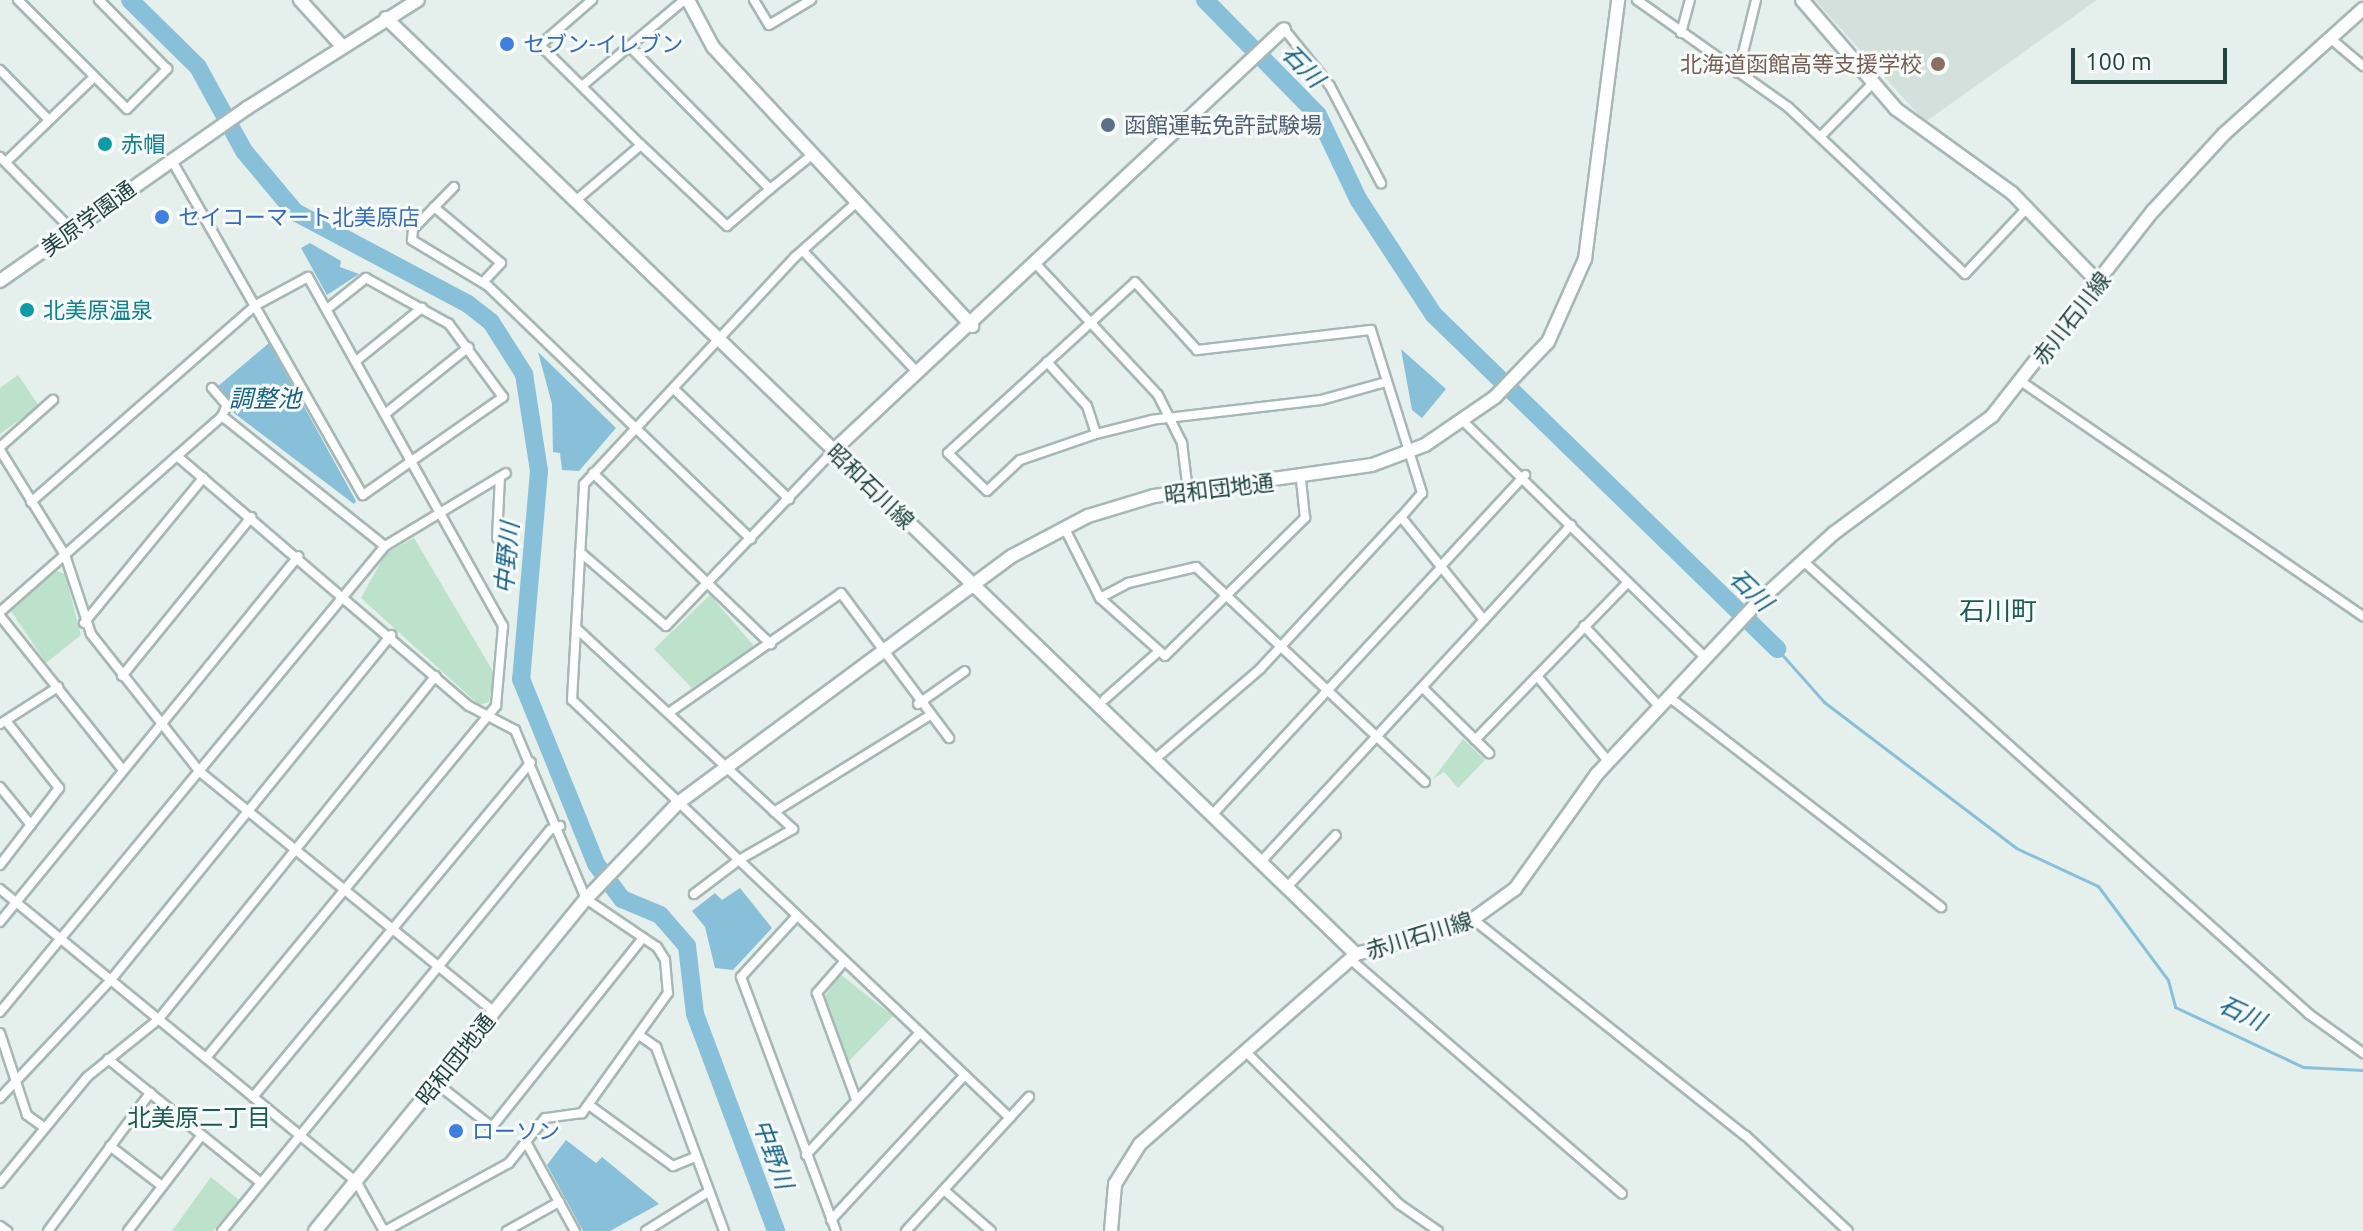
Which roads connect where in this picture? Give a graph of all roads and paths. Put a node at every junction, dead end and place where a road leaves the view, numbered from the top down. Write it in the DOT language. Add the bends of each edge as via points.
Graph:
graph roads {
  1 [pos="18,0"];
  2 [pos="99,0"];
  3 [pos="300,0"];
  4 [pos="418,0"];
  5 [pos="592,0"];
  6 [pos="686,0"];
  7 [pos="754,0"];
  8 [pos="811,0"];
  9 [pos="1618,0"];
  10 [pos="1637,0"];
  11 [pos="1690,0"];
  12 [pos="1756,0"];
  13 [pos="1802,0"];
  14 [pos="2363,9"];
  15 [pos="386,18"];
  16 [pos="1284,29"];
  17 [pos="1681,33"];
  18 [pos="2331,39"];
  19 [pos="342,46"];
  20 [pos="629,46"];
  21 [pos="2363,66"];
  22 [pos="0,70"];
  23 [pos="1738,73"];
  24 [pos="94,77"];
  25 [pos="1873,83"];
  26 [pos="582,86"];
  27 [pos="49,120"];
  28 [pos="1820,137"];
  29 [pos="641,145"];
  30 [pos="813,154"];
  31 [pos="171,159"];
  32 [pos="3,160"];
  33 [pos="1381,183"];
  34 [pos="454,187"];
  35 [pos="770,189"];
  36 [pos="574,202"];
  37 [pos="857,202"];
  38 [pos="434,207"];
  39 [pos="2028,207"];
  40 [pos="72,230"];
  41 [pos="803,251"];
  42 [pos="1035,263"];
  43 [pos="0,281"];
  44 [pos="483,282"];
  45 [pos="2099,283"];
  46 [pos="256,305"];
  47 [pos="422,308"];
  48 [pos="327,309"];
  49 [pos="1090,322"];
  50 [pos="972,326"];
  51 [pos="719,341"];
  52 [pos="469,347"];
  53 [pos="356,361"];
  54 [pos="1047,362"];
  55 [pos="918,374"];
  56 [pos="1386,382"];
  57 [pos="2022,382"];
  58 [pos="212,388"];
  59 [pos="675,390"];
  60 [pos="53,400"];
  61 [pos="385,414"];
  62 [pos="222,416"];
  63 [pos="1171,417"];
  64 [pos="1463,421"];
  65 [pos="636,428"];
  66 [pos="1096,434"];
  67 [pos="0,449"];
  68 [pos="834,450"];
  69 [pos="1408,453"];
  70 [pos="177,456"];
  71 [pos="413,466"];
  72 [pos="593,473"];
  73 [pos="1525,475"];
  74 [pos="203,478"];
  75 [pos="1301,479"];
  76 [pos="1188,491"];
  77 [pos="789,499"];
  78 [pos="31,502"];
  79 [pos="441,516"];
  80 [pos="251,517"];
  81 [pos="1401,517"];
  82 [pos="1571,525"];
  83 [pos="1064,527"];
  84 [pos="497,538"];
  85 [pos="751,539"];
  86 [pos="385,546"];
  87 [pos="580,552"];
  88 [pos="65,555"];
  89 [pos="298,556"];
  90 [pos="1802,560"];
  91 [pos="1442,566"];
  92 [pos="707,583"];
  93 [pos="975,584"];
  94 [pos="1626,584"];
  95 [pos="346,594"];
  96 [pos="1100,598"];
  97 [pos="1230,599"];
  98 [pos="0,614"];
  99 [pos="2363,616"];
  100 [pos="1484,620"];
  101 [pos="84,623"];
  102 [pos="1584,626"];
  103 [pos="576,628"];
  104 [pos="391,635"];
  105 [pos="771,644"];
  106 [pos="1281,646"];
  107 [pos="880,651"];
  108 [pos="1159,651"];
  109 [pos="1706,658"];
  110 [pos="965,671"];
  111 [pos="122,676"];
  112 [pos="436,676"];
  113 [pos="1537,676"];
  114 [pos="58,687"];
  115 [pos="1423,688"];
  116 [pos="1328,691"];
  117 [pos="1669,697"];
  118 [pos="1105,699"];
  119 [pos="918,704"];
  120 [pos="1660,707"];
  121 [pos="670,712"];
  122 [pos="486,715"];
  123 [pos="927,717"];
  124 [pos="3,722"];
  125 [pos="160,724"];
  126 [pos="1377,736"];
  127 [pos="949,738"];
  128 [pos="1475,740"];
  129 [pos="1489,753"];
  130 [pos="1154,760"];
  131 [pos="1608,761"];
  132 [pos="531,762"];
  133 [pos="723,764"];
  134 [pos="123,770"];
  135 [pos="200,772"];
  136 [pos="1425,782"];
  137 [pos="0,787"];
  138 [pos="678,803"];
  139 [pos="248,812"];
  140 [pos="774,812"];
  141 [pos="1213,814"];
  142 [pos="31,825"];
  143 [pos="560,826"];
  144 [pos="1336,835"];
  145 [pos="296,851"];
  146 [pos="739,860"];
  147 [pos="1261,862"];
  148 [pos="0,865"];
  149 [pos="1287,887"];
  150 [pos="0,889"];
  151 [pos="342,889"];
  152 [pos="694,894"];
  153 [pos="586,899"];
  154 [pos="16,904"];
  155 [pos="1941,907"];
  156 [pos="795,918"];
  157 [pos="1474,920"];
  158 [pos="0,922"];
  159 [pos="391,928"];
  160 [pos="643,938"];
  161 [pos="63,942"];
  162 [pos="1353,956"];
  163 [pos="843,963"];
  164 [pos="439,967"];
  165 [pos="110,981"];
  166 [pos="0,1012"];
  167 [pos="494,1012"];
  168 [pos="158,1020"];
  169 [pos="0,1033"];
  170 [pos="919,1034"];
  171 [pos="639,1035"];
  172 [pos="1245,1051"];
  173 [pos="2363,1053"];
  174 [pos="206,1058"];
  175 [pos="108,1059"];
  176 [pos="965,1075"];
  177 [pos="15,1083"];
  178 [pos="436,1083"];
  179 [pos="150,1093"];
  180 [pos="253,1097"];
  181 [pos="1029,1097"];
  182 [pos="0,1098"];
  183 [pos="856,1099"];
  184 [pos="589,1105"];
  185 [pos="1010,1118"];
  186 [pos="45,1128"];
  187 [pos="202,1135"];
  188 [pos="299,1136"];
  189 [pos="526,1142"];
  190 [pos="110,1146"];
  191 [pos="806,1155"];
  192 [pos="695,1157"];
  193 [pos="356,1181"];
  194 [pos="260,1182"];
  195 [pos="0,1183"];
  196 [pos="162,1186"];
  197 [pos="944,1190"];
  198 [pos="708,1192"];
  199 [pos="1622,1194"];
  200 [pos="559,1202"];
  201 [pos="831,1220"];
  202 [pos="0,1226"];
  203 [pos="7,1231"];
  204 [pos="48,1231"];
  205 [pos="128,1231"];
  206 [pos="222,1231"];
  207 [pos="315,1231"];
  208 [pos="385,1231"];
  209 [pos="507,1231"];
  210 [pos="575,1231"];
  211 [pos="646,1231"];
  212 [pos="724,1231"];
  213 [pos="836,1231"];
  214 [pos="906,1231"];
  215 [pos="991,1231"];
  216 [pos="1111,1231"];
  217 [pos="1438,1231"];
  218 [pos="1848,1231"];
  1 -- 24 [label="street"];
  2 -- 24 [label="street" via="167,69 127,109"];
  3 -- 19 [label="street"];
  4 -- 15 [label="street"];
  5 -- 26 [label="street" via="540,45"];
  6 -- 20 [label="street"];
  6 -- 30 [label="street" via="713,47"];
  7 -- 8 [label="street" via="769,25"];
  9 -- 64 [label="street, 昭和団地通" via="1585,259 1548,342 1495,397"];
  10 -- 17 [label="street"];
  11 -- 17 [label="street"];
  12 -- 23 [label="street"];
  13 -- 25 [label="street"];
  14 -- 18 [label="street, 赤川石川線"];
  15 -- 19 [label="street"];
  15 -- 36 [label="street, 昭和石川線"];
  16 -- 33 [label="street" via="1330,86"];
  16 -- 42 [label="street"];
  17 -- 23 [label="street"];
  18 -- 21 [label="street"];
  18 -- 45 [label="street, 赤川石川線" via="2224,134"];
  19 -- 31 [label="street, 美原学園通"];
  20 -- 26 [label="street"];
  20 -- 35 [label="street"];
  22 -- 27 [label="street"];
  23 -- 28 [label="street"];
  24 -- 27 [label="street"];
  25 -- 28 [label="street"];
  25 -- 39 [label="street" via="1939,145"];
  26 -- 29 [label="street"];
  27 -- 32 [label="street"];
  28 -- 39 [label="street" via="1965,274"];
  29 -- 35 [label="street" via="727,226"];
  29 -- 36 [label="street"];
  30 -- 35 [label="street"];
  30 -- 37 [label="street"];
  31 -- 40 [label="street, 美原学園通"];
  31 -- 46 [label="street"];
  32 -- 40 [label="street"];
  34 -- 38 [label="street"];
  36 -- 51 [label="street, 昭和石川線"];
  37 -- 41 [label="street"];
  37 -- 50 [label="street"];
  38 -- 44 [label="street" via="501,263"];
  38 -- 44 [label="street" via="413,229 412,240"];
  39 -- 45 [label="street"];
  40 -- 43 [label="street, 美原学園通"];
  41 -- 51 [label="street"];
  41 -- 55 [label="street"];
  42 -- 49 [label="street"];
  42 -- 50 [label="street"];
  44 -- 65 [label="street"];
  45 -- 57 [label="street, 赤川石川線"];
  46 -- 48 [label="street" via="308,277"];
  46 -- 71 [label="street" via="363,495"];
  46 -- 78 [label="street"];
  47 -- 48 [label="street" via="366,278"];
  47 -- 52 [label="street"];
  47 -- 53 [label="street"];
  48 -- 53 [label="street"];
  49 -- 54 [label="street"];
  49 -- 56 [label="street" via="1135,282 1197,350 1371,330"];
  49 -- 63 [label="street"];
  50 -- 55 [label="street"];
  51 -- 59 [label="street"];
  51 -- 68 [label="street, 昭和石川線"];
  52 -- 61 [label="street"];
  52 -- 71 [label="street" via="503,397"];
  53 -- 61 [label="street"];
  54 -- 66 [label="street" via="1087,406"];
  54 -- 66 [label="street" via="948,453 987,491 1020,460"];
  55 -- 68 [label="street"];
  56 -- 63 [label="street" via="1321,400"];
  56 -- 69 [label="street"];
  57 -- 90 [label="street, 赤川石川線" via="1961,444"];
  57 -- 99 [label="street"];
  58 -- 62 [label="street" via="227,405"];
  59 -- 65 [label="street"];
  59 -- 77 [label="street"];
  60 -- 67 [label="street"];
  61 -- 71 [label="street"];
  62 -- 70 [label="street"];
  62 -- 86 [label="street"];
  63 -- 66 [label="street"];
  63 -- 76 [label="street"];
  64 -- 69 [label="street, 昭和団地通"];
  64 -- 73 [label="street"];
  65 -- 72 [label="street"];
  65 -- 85 [label="street"];
  67 -- 78 [label="street"];
  68 -- 77 [label="street"];
  68 -- 93 [label="street, 昭和石川線"];
  69 -- 75 [label="street, 昭和団地通"];
  69 -- 81 [label="street" via="1422,493"];
  70 -- 74 [label="street"];
  70 -- 88 [label="street"];
  71 -- 79 [label="street"];
  72 -- 87 [label="street" via="584,484"];
  72 -- 92 [label="street"];
  73 -- 82 [label="street"];
  73 -- 91 [label="street"];
  74 -- 80 [label="street"];
  74 -- 101 [label="street"];
  75 -- 76 [label="street, 昭和団地通"];
  75 -- 97 [label="street" via="1305,518"];
  76 -- 83 [label="street, 昭和団地通"];
  77 -- 85 [label="street"];
  78 -- 88 [label="street"];
  79 -- 84 [label="street" via="503,475"];
  79 -- 86 [label="street"];
  79 -- 122 [label="street" via="503,626 499,696"];
  80 -- 89 [label="street"];
  80 -- 111 [label="street"];
  81 -- 91 [label="street"];
  81 -- 106 [label="street"];
  82 -- 94 [label="street"];
  82 -- 100 [label="street"];
  83 -- 93 [label="street, 昭和団地通"];
  83 -- 96 [label="street"];
  85 -- 92 [label="street"];
  86 -- 95 [label="street"];
  87 -- 92 [label="street" via="666,626"];
  87 -- 103 [label="street"];
  88 -- 98 [label="street"];
  88 -- 101 [label="street"];
  89 -- 95 [label="street"];
  89 -- 125 [label="street"];
  90 -- 109 [label="street, 赤川石川線"];
  90 -- 173 [label="street" via="2309,1014"];
  91 -- 100 [label="street"];
  91 -- 116 [label="street"];
  92 -- 105 [label="street"];
  93 -- 107 [label="street, 昭和団地通"];
  93 -- 130 [label="street, 昭和石川線"];
  94 -- 102 [label="street"];
  94 -- 109 [label="street"];
  95 -- 104 [label="street"];
  95 -- 135 [label="street"];
  96 -- 97 [label="street" via="1128,583 1196,567"];
  96 -- 108 [label="street"];
  97 -- 106 [label="street"];
  97 -- 108 [label="street" via="1165,656"];
  98 -- 114 [label="street"];
  100 -- 115 [label="street"];
  101 -- 111 [label="street"];
  102 -- 113 [label="street"];
  102 -- 120 [label="street"];
  103 -- 121 [label="street"];
  103 -- 138 [label="street" via="572,700"];
  104 -- 112 [label="street"];
  104 -- 139 [label="street"];
  105 -- 107 [label="street" via="841,593"];
  105 -- 121 [label="street"];
  106 -- 116 [label="street"];
  106 -- 130 [label="street"];
  107 -- 119 [label="street"];
  107 -- 133 [label="street, 昭和団地通"];
  108 -- 118 [label="street"];
  109 -- 117 [label="street, 赤川石川線"];
  110 -- 119 [label="street"];
  111 -- 125 [label="street"];
  112 -- 122 [label="street"];
  112 -- 145 [label="street"];
  113 -- 128 [label="street"];
  113 -- 131 [label="street"];
  114 -- 124 [label="street"];
  114 -- 134 [label="street"];
  115 -- 126 [label="street"];
  115 -- 128 [label="street"];
  116 -- 126 [label="street"];
  116 -- 141 [label="street"];
  117 -- 120 [label="street, 赤川石川線"];
  117 -- 155 [label="street"];
  119 -- 123 [label="street"];
  120 -- 131 [label="street, 赤川石川線"];
  121 -- 133 [label="street"];
  122 -- 132 [label="street" via="515,730"];
  122 -- 151 [label="street"];
  123 -- 127 [label="street"];
  123 -- 140 [label="street"];
  124 -- 142 [label="street" via="59,788"];
  125 -- 134 [label="street"];
  125 -- 135 [label="street"];
  126 -- 136 [label="street"];
  126 -- 147 [label="street"];
  128 -- 129 [label="street"];
  130 -- 141 [label="street, 昭和石川線"];
  131 -- 157 [label="street, 赤川石川線" via="1515,889"];
  132 -- 143 [label="street"];
  132 -- 159 [label="street"];
  133 -- 138 [label="street, 昭和団地通"];
  133 -- 140 [label="street"];
  134 -- 154 [label="street"];
  135 -- 139 [label="street"];
  135 -- 161 [label="street"];
  137 -- 142 [label="street"];
  138 -- 146 [label="street"];
  138 -- 153 [label="street, 昭和団地通"];
  139 -- 145 [label="street"];
  139 -- 165 [label="street"];
  140 -- 146 [label="street" via="793,829"];
  141 -- 147 [label="street, 昭和石川線"];
  142 -- 148 [label="street"];
  143 -- 153 [label="street"];
  143 -- 164 [label="street"];
  144 -- 149 [label="street"];
  145 -- 151 [label="street"];
  145 -- 168 [label="street"];
  146 -- 152 [label="street"];
  146 -- 156 [label="street"];
  147 -- 149 [label="street, 昭和石川線"];
  149 -- 162 [label="street, 昭和石川線"];
  150 -- 154 [label="street"];
  151 -- 159 [label="street"];
  151 -- 174 [label="street"];
  153 -- 160 [label="street"];
  153 -- 167 [label="street, 昭和団地通"];
  154 -- 158 [label="street"];
  154 -- 161 [label="street"];
  156 -- 163 [label="street"];
  156 -- 191 [label="street" via="741,977"];
  157 -- 162 [label="street, 赤川石川線"];
  157 -- 218 [label="street" via="1746,1136"];
  159 -- 164 [label="street"];
  159 -- 180 [label="street"];
  160 -- 171 [label="street" via="662,953 668,993"];
  160 -- 178 [label="street" via="492,1127"];
  161 -- 165 [label="street"];
  161 -- 166 [label="street"];
  162 -- 172 [label="street, 赤川石川線"];
  162 -- 199 [label="street"];
  163 -- 170 [label="street"];
  163 -- 183 [label="street" via="817,993"];
  164 -- 167 [label="street"];
  164 -- 188 [label="street"];
  165 -- 168 [label="street"];
  165 -- 177 [label="street"];
  167 -- 178 [label="street, 昭和団地通"];
  168 -- 174 [label="street"];
  168 -- 175 [label="street"];
  169 -- 177 [label="street"];
  170 -- 176 [label="street"];
  170 -- 183 [label="street"];
  171 -- 184 [label="street"];
  171 -- 192 [label="street" via="656,1047"];
  172 -- 216 [label="street, 赤川石川線" via="1122,1168"];
  172 -- 217 [label="street" via="1399,1204"];
  174 -- 180 [label="street"];
  175 -- 179 [label="street"];
  175 -- 186 [label="street"];
  176 -- 185 [label="street"];
  176 -- 201 [label="street"];
  177 -- 182 [label="street"];
  177 -- 186 [label="street" via="27,1115"];
  178 -- 193 [label="street, 昭和団地通"];
  179 -- 187 [label="street"];
  179 -- 190 [label="street"];
  180 -- 188 [label="street"];
  181 -- 185 [label="street"];
  183 -- 191 [label="street"];
  184 -- 189 [label="street" via="582,1113 545,1118"];
  184 -- 192 [label="street" via="673,1166"];
  185 -- 197 [label="street"];
  186 -- 195 [label="street"];
  187 -- 194 [label="street"];
  187 -- 196 [label="street"];
  188 -- 193 [label="street"];
  188 -- 194 [label="street"];
  189 -- 200 [label="street"];
  189 -- 208 [label="street" via="509,1163"];
  190 -- 196 [label="street"];
  190 -- 204 [label="street"];
  191 -- 201 [label="street"];
  192 -- 198 [label="street"];
  193 -- 207 [label="street, 昭和団地通"];
  193 -- 208 [label="street"];
  194 -- 206 [label="street"];
  196 -- 205 [label="street"];
  197 -- 214 [label="street"];
  197 -- 215 [label="street"];
  198 -- 211 [label="street"];
  198 -- 212 [label="street"];
  200 -- 209 [label="street"];
  200 -- 210 [label="street"];
  201 -- 213 [label="street"];
  202 -- 203 [label="street"];
}
